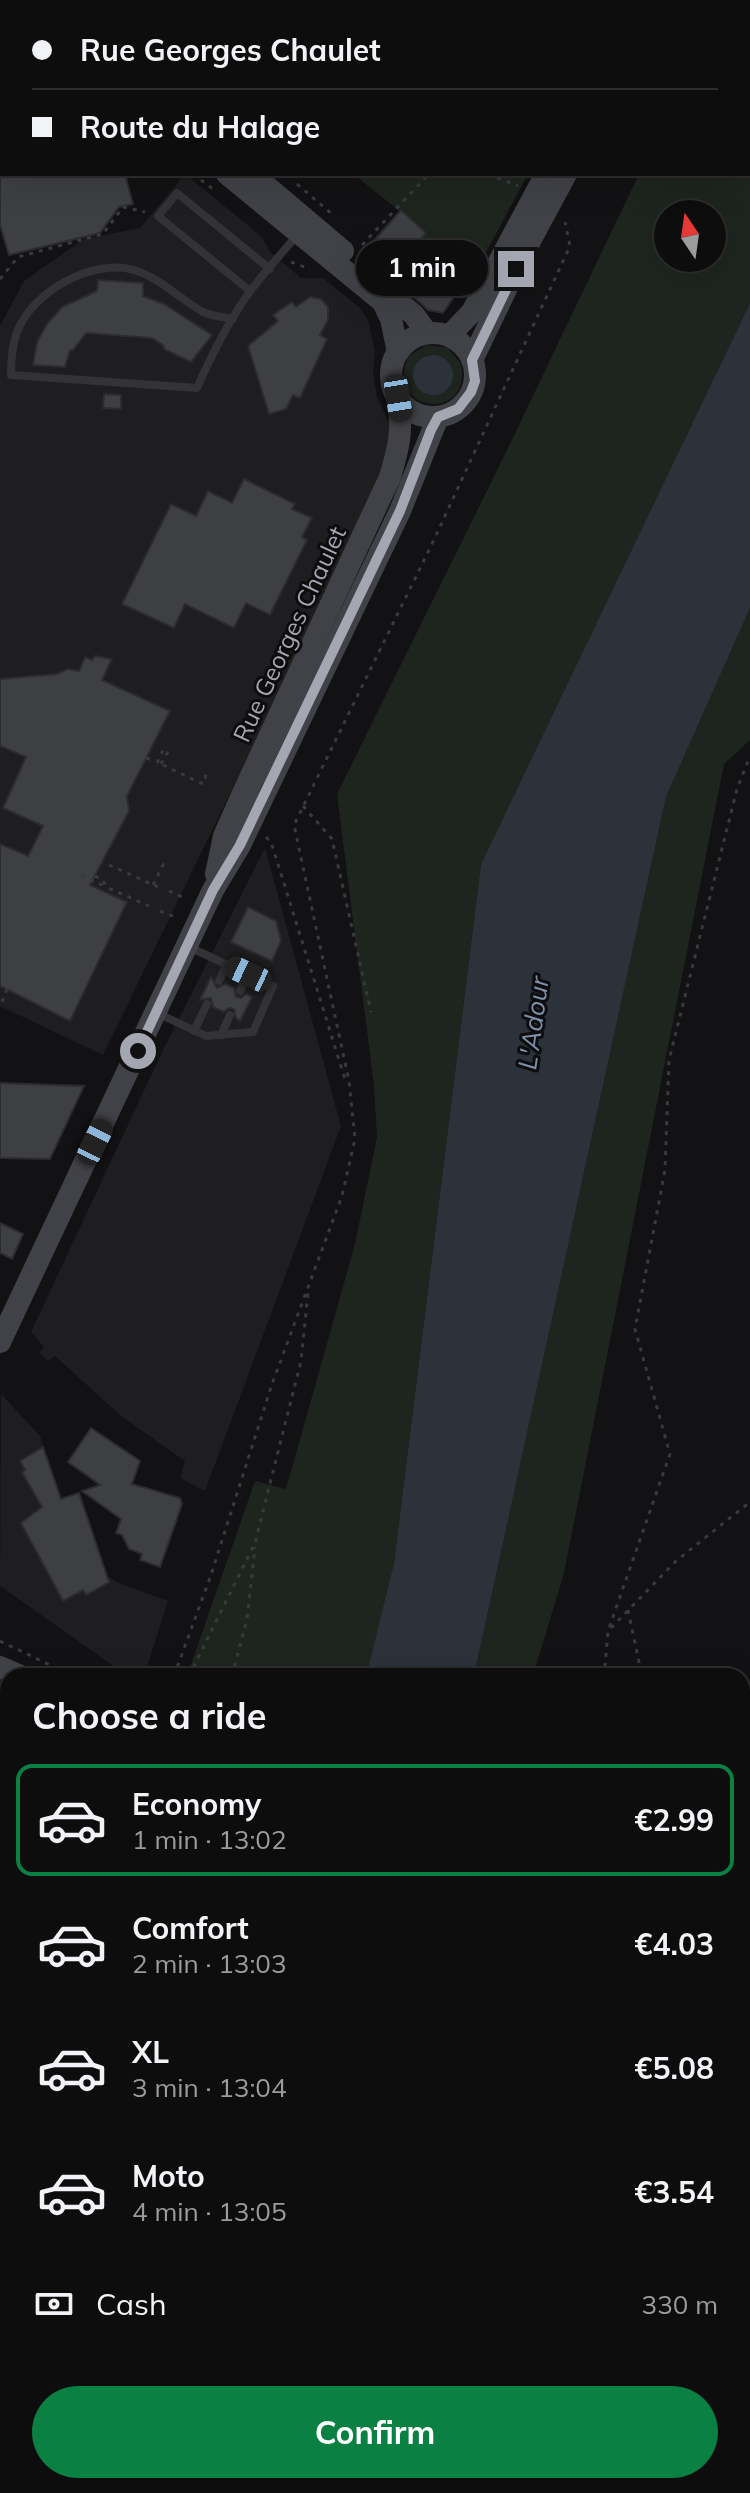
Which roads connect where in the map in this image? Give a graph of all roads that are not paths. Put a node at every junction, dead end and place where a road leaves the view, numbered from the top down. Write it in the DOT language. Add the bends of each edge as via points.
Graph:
graph roads {
  1 [pos="229,176"];
  2 [pos="254,176"];
  3 [pos="545,176"];
  4 [pos="565,176"];
  5 [pos="300,233"];
  6 [pos="270,269"];
  7 [pos="250,291"];
  8 [pos="233,319"];
  9 [pos="438,335"];
  10 [pos="398,352"];
  11 [pos="472,360"];
  12 [pos="398,398"];
  13 [pos="438,417"];
  14 [pos="213,890"];
  15 [pos="188,946"];
  16 [pos="227,964"];
  17 [pos="248,974"];
  18 [pos="219,981"];
  19 [pos="240,991"];
  20 [pos="207,1004"];
  21 [pos="156,1012"];
  22 [pos="230,1015"];
  23 [pos="194,1031"];
  24 [pos="221,1035"];
  25 [pos="0,1342"];
  1 -- 5 [label="main road"];
  2 -- 9 [label="main road"];
  3 -- 9 [label="main road" via="472,312"];
  4 -- 11 [label="main road"];
  5 -- 6 [label="lane"];
  5 -- 10 [label="main road" via="383,302"];
  6 -- 7 [label="lane"];
  6 -- 7 [label="lane" via="177,193 158,216"];
  7 -- 8 [label="lane"];
  8 -- 8 [label="lane" via="206,314 131,269 76,276 42,297 17,331 11,375 197,388"];
  9 -- 10 [label="main road" via="406,343"];
  9 -- 11 [label="main road" via="459,342"];
  10 -- 12 [label="main road" via="391,370"];
  11 -- 13 [label="main road" via="471,392 458,409"];
  12 -- 13 [label="main road" via="423,416"];
  12 -- 14 [label="main road, Rue Georges Chaulet" via="401,441 390,477 236,807"];
  13 -- 14 [label="main road, Rue Georges Chaulet" via="400,511"];
  14 -- 15 [label="main road, Rue Georges Chaulet"];
  15 -- 16 [label="lane"];
  15 -- 21 [label="main road, Rue Georges Chaulet"];
  16 -- 17 [label="lane"];
  16 -- 18 [label="lane"];
  17 -- 19 [label="lane"];
  17 -- 24 [label="lane" via="273,986 253,1032"];
  20 -- 23 [label="lane"];
  21 -- 23 [label="lane"];
  21 -- 25 [label="main road, Rue Georges Chaulet"];
  22 -- 24 [label="lane"];
  23 -- 24 [label="lane"];
}
